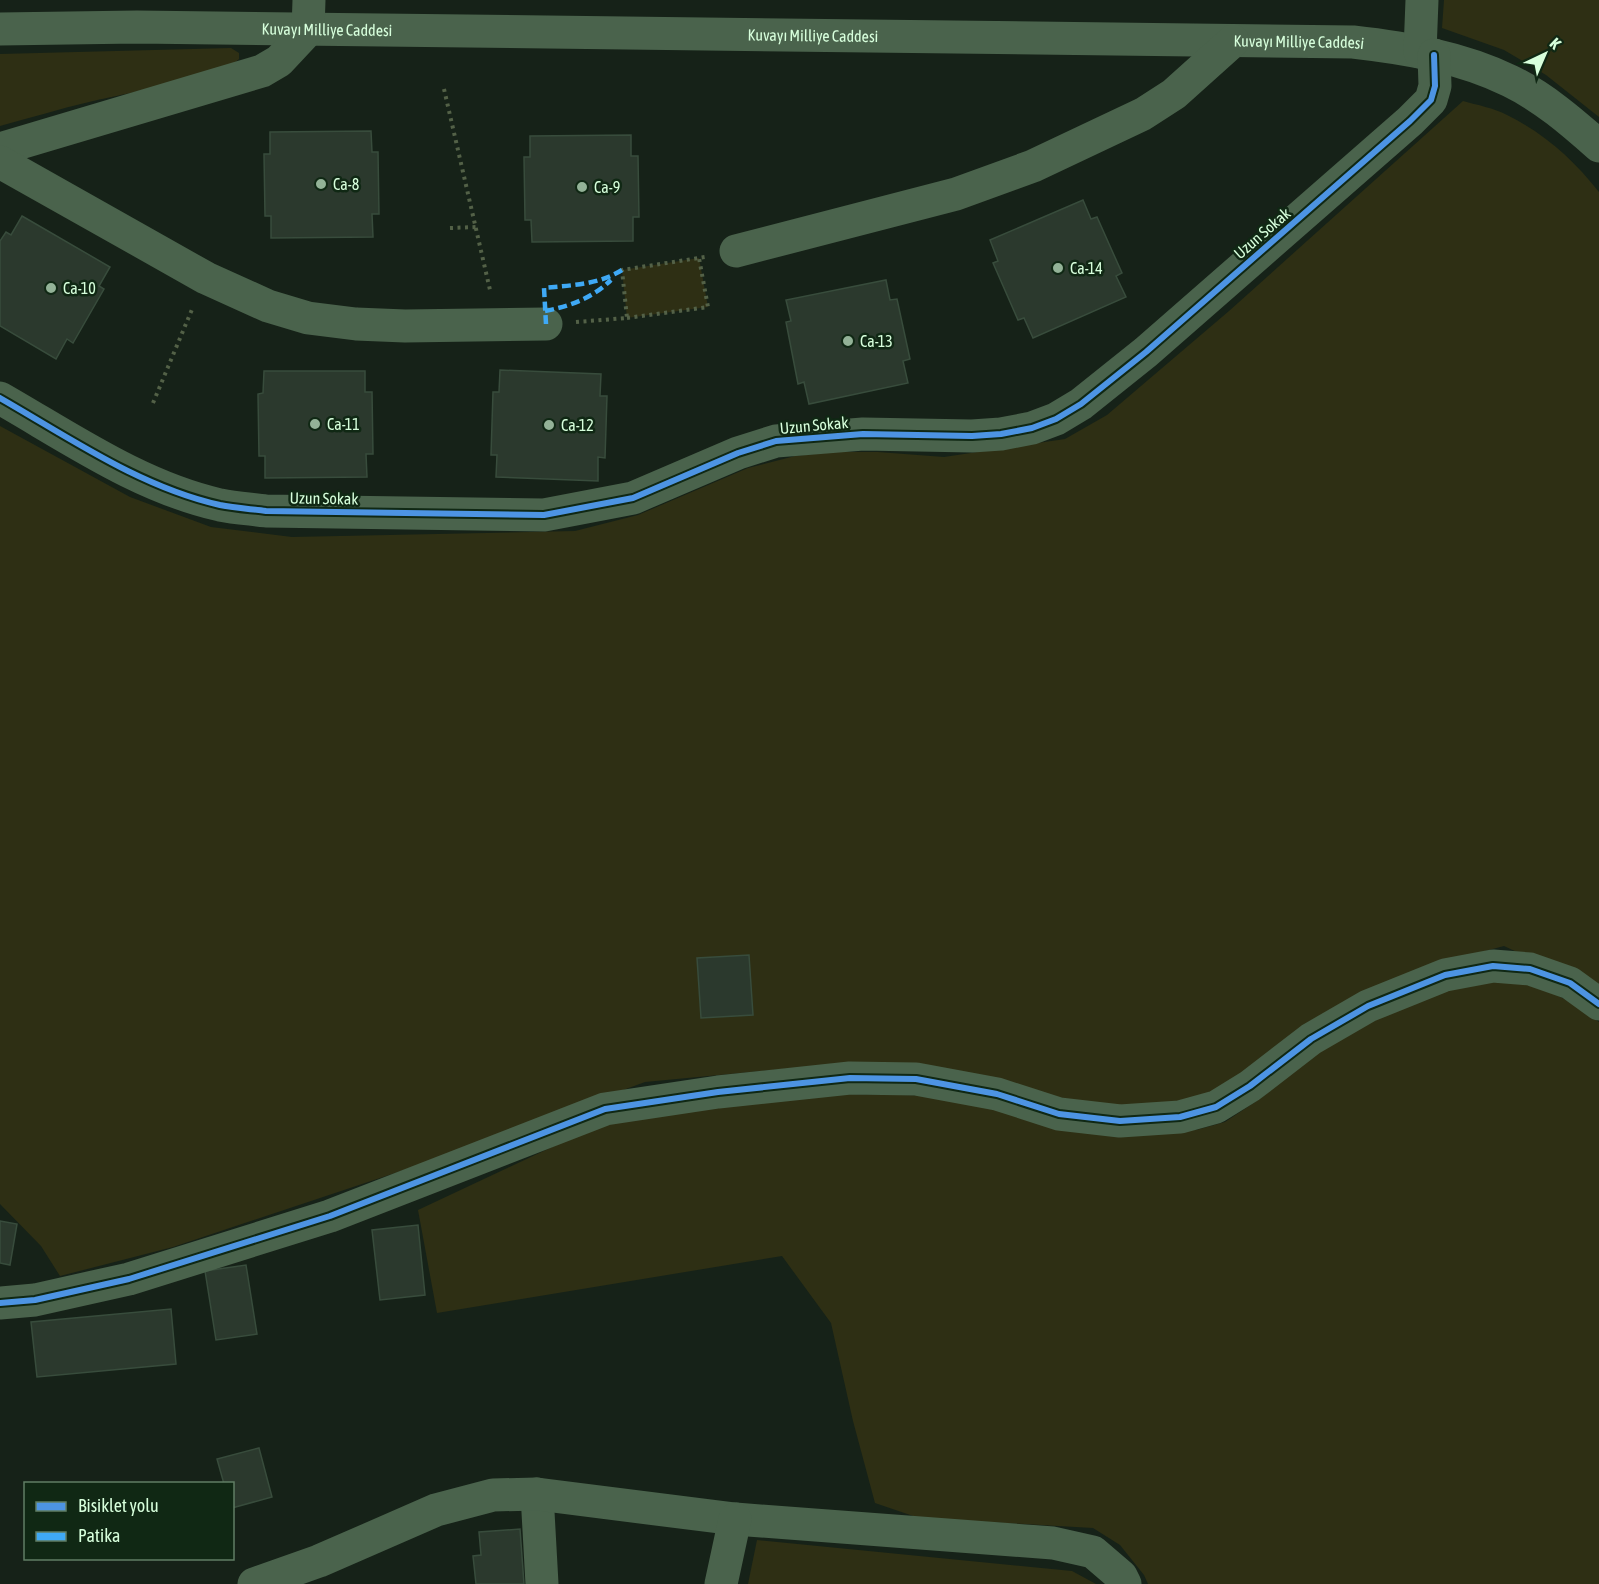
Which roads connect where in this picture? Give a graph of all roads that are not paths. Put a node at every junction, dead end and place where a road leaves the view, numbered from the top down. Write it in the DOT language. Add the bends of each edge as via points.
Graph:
graph roads {
  1 [pos="1422,0"];
  2 [pos="138,13"];
  3 [pos="309,15"];
  4 [pos="0,29"];
  5 [pos="1233,41"];
  6 [pos="1427,54"];
  7 [pos="1599,146"];
  8 [pos="0,149"];
  9 [pos="0,162"];
  10 [pos="736,251"];
  11 [pos="546,324"];
  12 [pos="0,398"];
  13 [pos="1599,1004"];
  14 [pos="0,1303"];
  15 [pos="537,1494"];
  16 [pos="735,1519"];
  17 [pos="254,1584"];
  18 [pos="542,1584"];
  19 [pos="721,1584"];
  20 [pos="1125,1584"];
  1 -- 6 [label="street, Uzun Sokak"];
  2 -- 3 [label="street, Kuvayı Milliye Caddesi"];
  2 -- 4 [label="street, Kuvayı Milliye Caddesi"];
  3 -- 5 [label="street, Kuvayı Milliye Caddesi"];
  3 -- 8 [label="street" via="285,55 262,71"];
  5 -- 6 [label="street, Kuvayı Milliye Caddesi" via="1353,42"];
  5 -- 10 [label="street" via="1174,94 1143,114 1034,166 956,194"];
  6 -- 7 [label="street, Kuvayı Milliye Caddesi" via="1510,81 1552,107"];
  6 -- 12 [label="street, Uzun Sokak" via="1435,86 1431,100 1410,122 1146,352 1081,404 1032,428 972,436 863,434 776,441 633,498 544,515 266,511 220,505 129,472"];
  9 -- 11 [label="street" via="206,278 268,306 308,318 405,326"];
  13 -- 14 [label="street" via="1570,983 1530,969 1493,966 1445,975 1368,1006 1311,1039 1216,1107 1180,1117 1120,1121 1059,1114 997,1094 916,1079 850,1078 604,1109 330,1216 129,1279 35,1300"];
  15 -- 16 [label="street"];
  15 -- 17 [label="street" via="493,1495 436,1510 319,1561"];
  15 -- 18 [label="street"];
  16 -- 19 [label="street"];
  16 -- 20 [label="street" via="1053,1543 1093,1552"];
}
